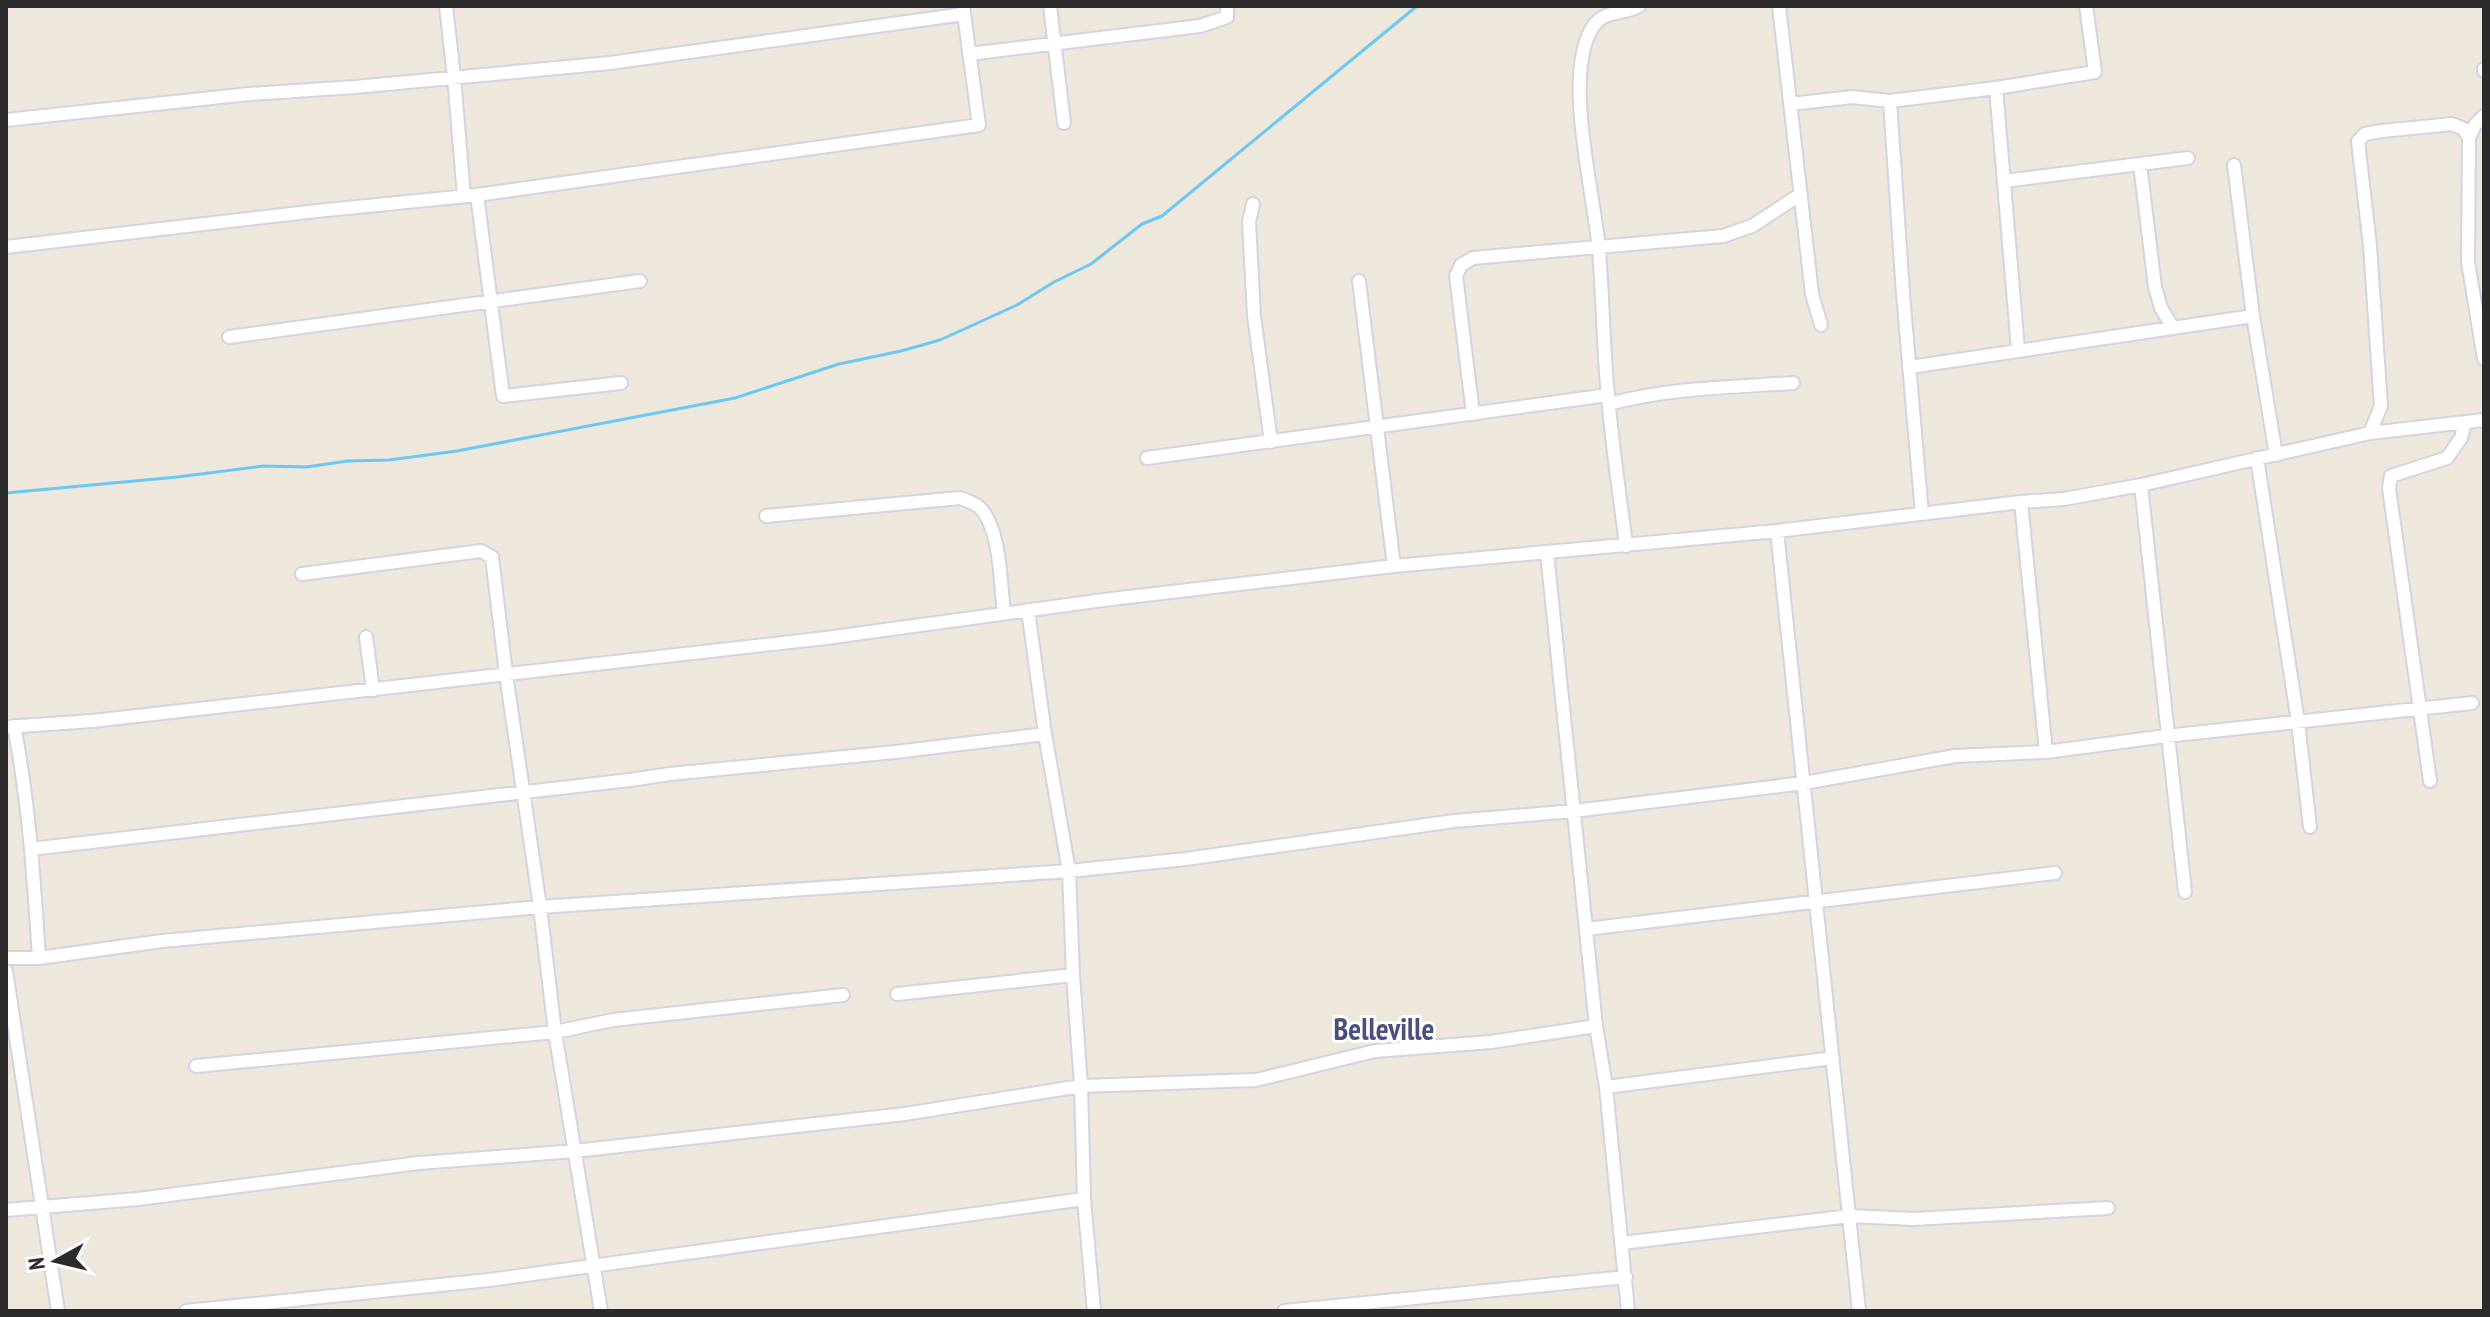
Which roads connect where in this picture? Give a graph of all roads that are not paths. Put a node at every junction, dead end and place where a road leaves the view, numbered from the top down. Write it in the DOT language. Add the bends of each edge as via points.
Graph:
graph roads {
  1 [pos="446,6"];
  2 [pos="1050,6"];
  3 [pos="1227,6"];
  4 [pos="1639,6"];
  5 [pos="1779,6"];
  6 [pos="2086,6"];
  7 [pos="963,10"];
  8 [pos="1054,43"];
  9 [pos="969,54"];
  10 [pos="454,77"];
  11 [pos="1996,88"];
  12 [pos="1890,101"];
  13 [pos="1791,104"];
  14 [pos="2484,116"];
  15 [pos="6,120"];
  16 [pos="1064,123"];
  17 [pos="2469,138"];
  18 [pos="2188,158"];
  19 [pos="2140,164"];
  20 [pos="2234,165"];
  21 [pos="2004,181"];
  22 [pos="1801,194"];
  23 [pos="471,196"];
  24 [pos="1253,204"];
  25 [pos="6,247"];
  26 [pos="1599,248"];
  27 [pos="640,281"];
  28 [pos="1359,281"];
  29 [pos="490,301"];
  30 [pos="2253,316"];
  31 [pos="1821,325"];
  32 [pos="2173,328"];
  33 [pos="229,337"];
  34 [pos="2018,349"];
  35 [pos="2484,359"];
  36 [pos="1910,367"];
  37 [pos="621,383"];
  38 [pos="1793,383"];
  39 [pos="1608,399"];
  40 [pos="1473,414"];
  41 [pos="2484,420"];
  42 [pos="2465,422"];
  43 [pos="1377,427"];
  44 [pos="2370,433"];
  45 [pos="1271,442"];
  46 [pos="2276,455"];
  47 [pos="1147,458"];
  48 [pos="2257,458"];
  49 [pos="2141,485"];
  50 [pos="2021,502"];
  51 [pos="1922,514"];
  52 [pos="766,516"];
  53 [pos="1777,531"];
  54 [pos="1626,546"];
  55 [pos="1547,553"];
  56 [pos="1394,566"];
  57 [pos="302,574"];
  58 [pos="1028,610"];
  59 [pos="1004,612"];
  60 [pos="366,637"];
  61 [pos="506,674"];
  62 [pos="373,690"];
  63 [pos="2472,703"];
  64 [pos="2419,709"];
  65 [pos="2298,722"];
  66 [pos="10,726"];
  67 [pos="1045,734"];
  68 [pos="2166,736"];
  69 [pos="2046,752"];
  70 [pos="2430,781"];
  71 [pos="1804,783"];
  72 [pos="522,793"];
  73 [pos="1574,811"];
  74 [pos="2310,827"];
  75 [pos="31,849"];
  76 [pos="1069,871"];
  77 [pos="2055,873"];
  78 [pos="2185,892"];
  79 [pos="1816,900"];
  80 [pos="540,907"];
  81 [pos="1586,929"];
  82 [pos="6,958"];
  83 [pos="39,958"];
  84 [pos="6,971"];
  85 [pos="1073,975"];
  86 [pos="897,994"];
  87 [pos="843,995"];
  88 [pos="1596,1026"];
  89 [pos="555,1032"];
  90 [pos="1833,1058"];
  91 [pos="196,1066"];
  92 [pos="1081,1086"];
  93 [pos="1606,1087"];
  94 [pos="575,1151"];
  95 [pos="1084,1199"];
  96 [pos="41,1206"];
  97 [pos="2108,1208"];
  98 [pos="6,1210"];
  99 [pos="1850,1216"];
  100 [pos="1622,1243"];
  101 [pos="594,1265"];
  102 [pos="1626,1277"];
  103 [pos="58,1311"];
  104 [pos="186,1311"];
  105 [pos="601,1311"];
  106 [pos="1094,1311"];
  107 [pos="1284,1311"];
  108 [pos="1628,1311"];
  109 [pos="1859,1311"];
  1 -- 10 [label="street"];
  2 -- 8 [label="street"];
  3 -- 8 [label="street" via="1227,17 1200,26"];
  4 -- 26 [label="street" via="1598,20 1588,35 1580,72"];
  5 -- 13 [label="street"];
  6 -- 11 [label="street" via="2095,72"];
  7 -- 9 [label="street"];
  7 -- 10 [label="street" via="610,63"];
  8 -- 9 [label="street"];
  8 -- 16 [label="street"];
  9 -- 23 [label="street" via="979,125"];
  10 -- 15 [label="street"];
  10 -- 23 [label="street"];
  11 -- 12 [label="street"];
  11 -- 21 [label="street"];
  12 -- 13 [label="street" via="1852,97"];
  12 -- 36 [label="street"];
  13 -- 22 [label="street"];
  14 -- 17 [label="street"];
  17 -- 35 [label="street" via="2468,262"];
  17 -- 44 [label="street" via="2452,124 2365,134 2358,141 2381,406"];
  18 -- 19 [label="street"];
  19 -- 21 [label="street"];
  19 -- 32 [label="street" via="2155,287"];
  20 -- 30 [label="street"];
  21 -- 34 [label="street"];
  22 -- 26 [label="street" via="1752,226 1723,236"];
  22 -- 31 [label="street" via="1812,294"];
  23 -- 25 [label="street"];
  23 -- 29 [label="street"];
  24 -- 45 [label="street" via="1249,222 1254,316"];
  26 -- 39 [label="street"];
  26 -- 40 [label="street" via="1473,258 1461,265 1456,276"];
  27 -- 29 [label="street"];
  28 -- 43 [label="street"];
  29 -- 33 [label="street"];
  29 -- 37 [label="street" via="503,396"];
  30 -- 32 [label="street"];
  30 -- 46 [label="street"];
  32 -- 34 [label="street"];
  34 -- 36 [label="street"];
  36 -- 51 [label="street"];
  38 -- 39 [label="street"];
  39 -- 40 [label="street"];
  39 -- 54 [label="street"];
  40 -- 43 [label="street"];
  41 -- 42 [label="street"];
  42 -- 44 [label="street"];
  42 -- 64 [label="street" via="2447,458 2391,476 2389,488"];
  43 -- 45 [label="street"];
  43 -- 56 [label="street"];
  44 -- 46 [label="street"];
  45 -- 47 [label="street"];
  46 -- 48 [label="street"];
  48 -- 49 [label="street"];
  48 -- 65 [label="street"];
  49 -- 50 [label="street"];
  49 -- 68 [label="street"];
  50 -- 51 [label="street"];
  50 -- 69 [label="street"];
  51 -- 53 [label="street"];
  52 -- 59 [label="street" via="960,498 989,520"];
  53 -- 54 [label="street"];
  53 -- 71 [label="street"];
  54 -- 55 [label="street"];
  55 -- 56 [label="street"];
  55 -- 73 [label="street"];
  56 -- 58 [label="street"];
  57 -- 61 [label="street" via="481,551 492,557"];
  58 -- 59 [label="street"];
  58 -- 67 [label="street"];
  59 -- 61 [label="street"];
  60 -- 62 [label="street"];
  61 -- 62 [label="street"];
  61 -- 72 [label="street"];
  62 -- 66 [label="street"];
  63 -- 64 [label="street"];
  64 -- 65 [label="street"];
  64 -- 70 [label="street"];
  65 -- 68 [label="street"];
  65 -- 74 [label="street"];
  66 -- 75 [label="street" via="23,773"];
  67 -- 72 [label="street"];
  67 -- 76 [label="street"];
  68 -- 69 [label="street"];
  68 -- 78 [label="street"];
  69 -- 71 [label="street" via="1955,756"];
  71 -- 73 [label="street"];
  71 -- 79 [label="street"];
  72 -- 75 [label="street"];
  72 -- 80 [label="street"];
  73 -- 76 [label="street" via="1454,821 1294,846"];
  73 -- 81 [label="street"];
  75 -- 83 [label="street"];
  76 -- 80 [label="street"];
  76 -- 85 [label="street"];
  77 -- 79 [label="street"];
  79 -- 81 [label="street"];
  79 -- 90 [label="street"];
  80 -- 83 [label="street" via="162,941"];
  80 -- 89 [label="street"];
  81 -- 88 [label="street"];
  82 -- 83 [label="street"];
  84 -- 96 [label="street"];
  85 -- 86 [label="street"];
  85 -- 92 [label="street"];
  87 -- 89 [label="street" via="613,1020"];
  88 -- 92 [label="street" via="1491,1042 1375,1051 1256,1080"];
  88 -- 93 [label="street"];
  89 -- 91 [label="street"];
  89 -- 94 [label="street"];
  90 -- 93 [label="street"];
  90 -- 99 [label="street"];
  92 -- 94 [label="street" via="905,1114"];
  92 -- 95 [label="street"];
  93 -- 100 [label="street"];
  94 -- 96 [label="street" via="419,1163 138,1199"];
  94 -- 101 [label="street"];
  95 -- 101 [label="street"];
  95 -- 106 [label="street"];
  96 -- 98 [label="street"];
  96 -- 103 [label="street"];
  97 -- 99 [label="street" via="1914,1219"];
  99 -- 100 [label="street"];
  99 -- 109 [label="street"];
  100 -- 102 [label="street"];
  101 -- 104 [label="street"];
  101 -- 105 [label="street"];
  102 -- 107 [label="street"];
  102 -- 108 [label="street"];
}
